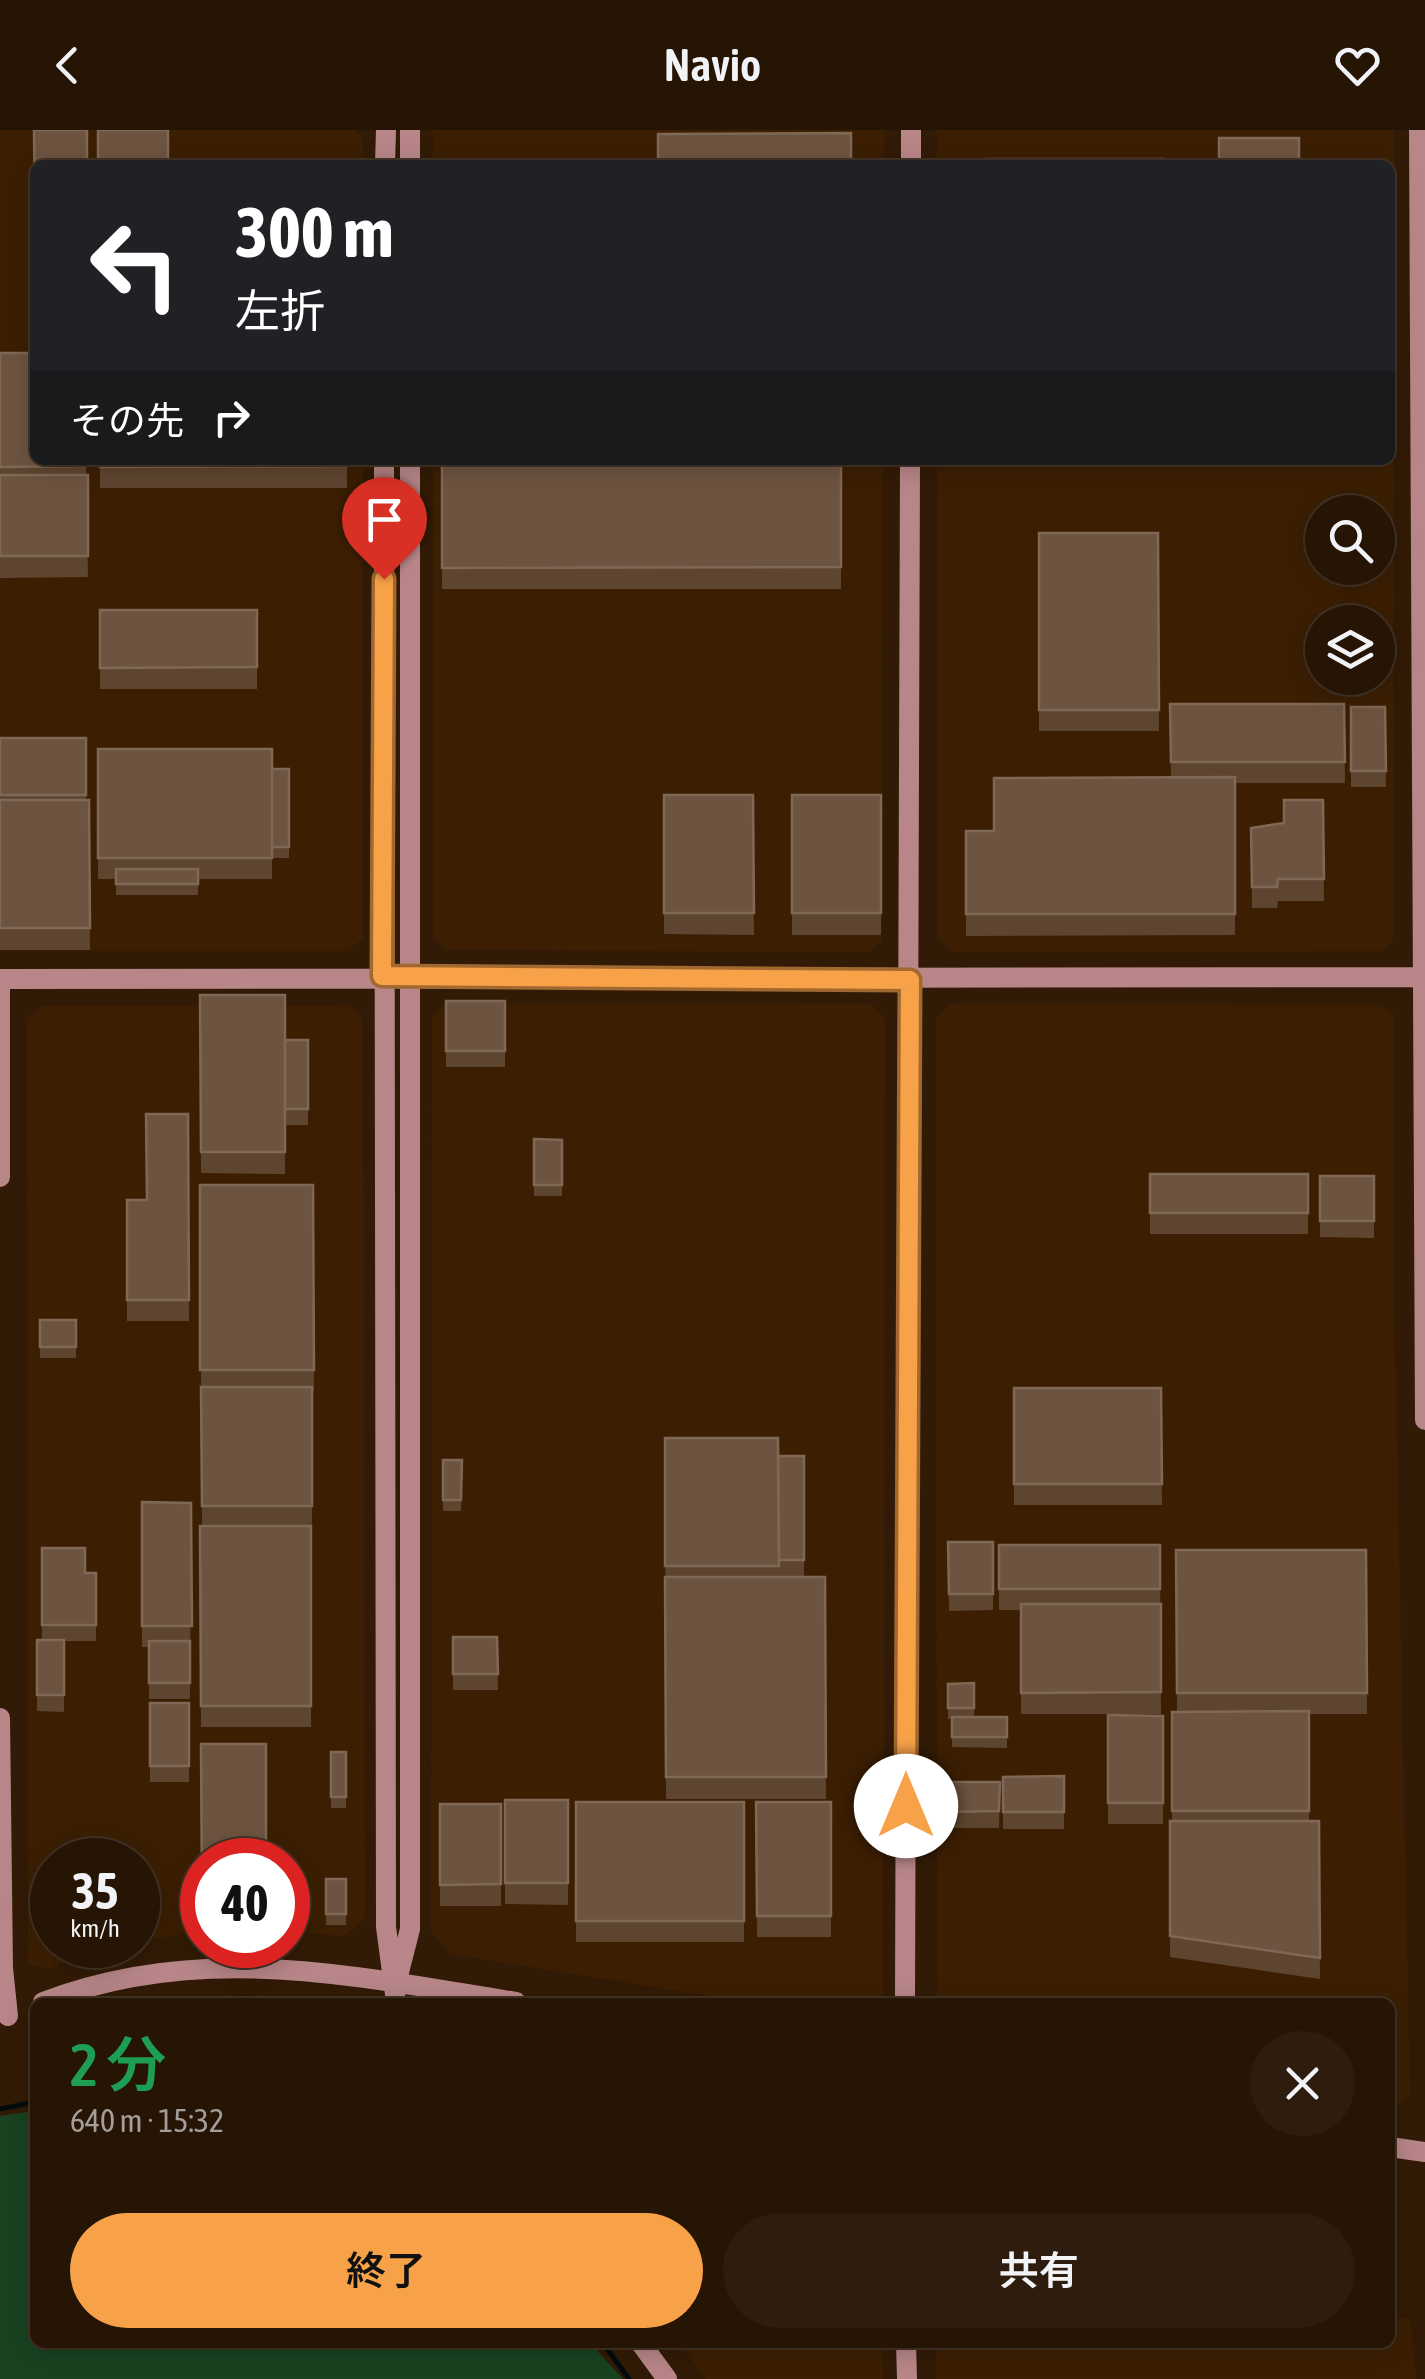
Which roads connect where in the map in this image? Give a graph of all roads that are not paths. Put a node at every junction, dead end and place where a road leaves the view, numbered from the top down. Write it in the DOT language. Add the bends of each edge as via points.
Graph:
graph roads {
  1 [pos="386,130"];
  2 [pos="410,130"];
  3 [pos="911,130"];
  4 [pos="1419,130"];
  5 [pos="386,160"];
  6 [pos="410,160"];
  7 [pos="911,160"];
  8 [pos="384,465"];
  9 [pos="410,465"];
  10 [pos="910,465"];
  11 [pos="382,976"];
  12 [pos="410,976"];
  13 [pos="1422,977"];
  14 [pos="0,979"];
  15 [pos="910,980"];
  16 [pos="0,1177"];
  17 [pos="1425,1420"];
  18 [pos="0,1718"];
  19 [pos="397,1993"];
  20 [pos="59,1998"];
  21 [pos="463,1998"];
  22 [pos="906,1998"];
  23 [pos="30,2008"];
  24 [pos="4,2018"];
  25 [pos="1395,2148"];
  26 [pos="1425,2152"];
  27 [pos="644,2348"];
  28 [pos="906,2348"];
  29 [pos="667,2379"];
  30 [pos="906,2379"];
  1 -- 5 [label="street"];
  2 -- 6 [label="street"];
  3 -- 7 [label="street"];
  4 -- 13 [label="street"];
  8 -- 11 [label="street"];
  9 -- 12 [label="street"];
  10 -- 15 [label="street"];
  11 -- 12 [label="street"];
  11 -- 14 [label="street"];
  11 -- 19 [label="street" via="386,1927"];
  12 -- 15 [label="street"];
  12 -- 19 [label="street" via="410,1929"];
  13 -- 15 [label="street"];
  13 -- 17 [label="street"];
  14 -- 16 [label="street"];
  15 -- 22 [label="street"];
  18 -- 24 [label="street"];
  19 -- 20 [label="street" via="222,1965"];
  19 -- 21 [label="street"];
  23 -- 24 [label="street"];
  25 -- 26 [label="street"];
  27 -- 29 [label="street"];
  28 -- 30 [label="street"];
}
